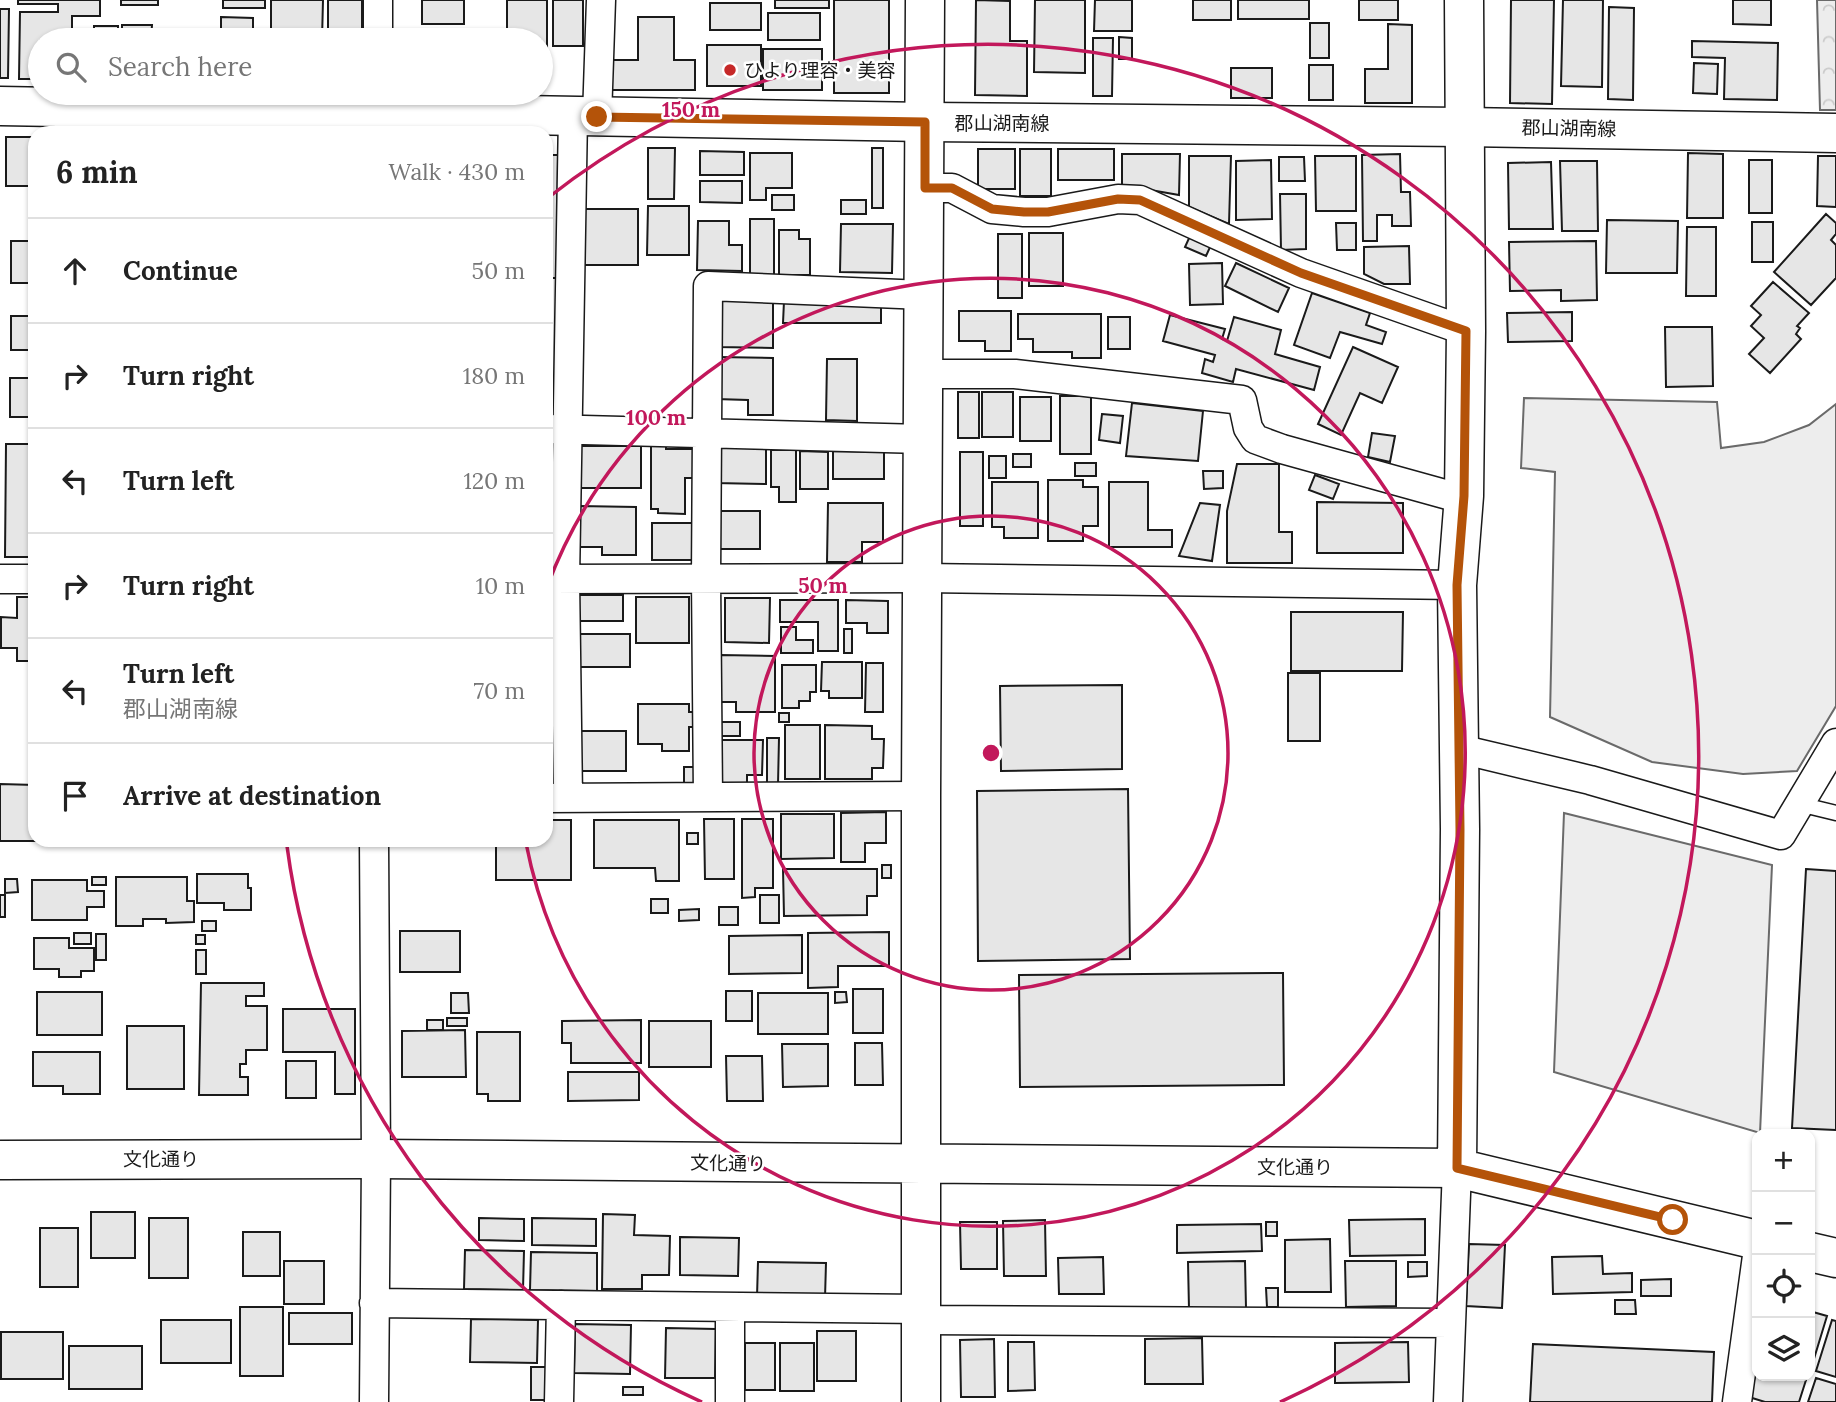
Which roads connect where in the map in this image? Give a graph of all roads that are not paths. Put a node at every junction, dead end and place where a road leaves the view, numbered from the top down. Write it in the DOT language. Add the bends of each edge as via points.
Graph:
graph roads {
  1 [pos="378,0"];
  2 [pos="601,0"];
  3 [pos="925,0"];
  4 [pos="1464,0"];
  5 [pos="378,28"];
  6 [pos="0,106"];
  7 [pos="378,113"];
  8 [pos="585,116"];
  9 [pos="925,122"];
  10 [pos="1464,127"];
  11 [pos="1836,133"];
  12 [pos="925,188"];
  13 [pos="924,295"];
  14 [pos="1466,331"];
  15 [pos="923,374"];
  16 [pos="557,430"];
  17 [pos="706,433"];
  18 [pos="922,439"];
  19 [pos="1464,496"];
  20 [pos="706,578"];
  21 [pos="923,578"];
  22 [pos="0,579"];
  23 [pos="28,579"];
  24 [pos="555,579"];
  25 [pos="1457,585"];
  26 [pos="1836,743"];
  27 [pos="1460,749"];
  28 [pos="921,796"];
  29 [pos="708,797"];
  30 [pos="557,798"];
  31 [pos="1799,804"];
  32 [pos="1836,813"];
  33 [pos="374,847"];
  34 [pos="376,1159"];
  35 [pos="0,1160"];
  36 [pos="922,1165"];
  37 [pos="1457,1168"];
  38 [pos="1752,1239"];
  39 [pos="1815,1253"];
  40 [pos="1836,1258"];
  41 [pos="1752,1292"];
  42 [pos="374,1303"];
  43 [pos="561,1305"];
  44 [pos="730,1307"];
  45 [pos="921,1315"];
  46 [pos="1450,1323"];
  47 [pos="374,1402"];
  48 [pos="559,1402"];
  49 [pos="730,1402"];
  50 [pos="922,1402"];
  51 [pos="1448,1402"];
  52 [pos="1737,1402"];
  1 -- 5 [label="street"];
  2 -- 8 [label="street"];
  3 -- 9 [label="street"];
  4 -- 10 [label="street"];
  6 -- 7 [label="street, 郡山湖南線"];
  7 -- 8 [label="street, 郡山湖南線"];
  8 -- 9 [label="street, 郡山湖南線"];
  8 -- 16 [label="street"];
  9 -- 10 [label="street, 郡山湖南線"];
  9 -- 12 [label="street"];
  10 -- 11 [label="street, 郡山湖南線"];
  10 -- 14 [label="street"];
  12 -- 13 [label="street"];
  12 -- 14 [label="street" via="952,188 992,209 1024,212 1140,200 1301,273"];
  13 -- 15 [label="street"];
  13 -- 17 [label="street" via="708,286"];
  14 -- 19 [label="street"];
  15 -- 18 [label="street"];
  15 -- 19 [label="street" via="1016,374 1241,400 1255,439"];
  16 -- 17 [label="street"];
  16 -- 24 [label="street"];
  17 -- 18 [label="street"];
  17 -- 20 [label="street"];
  18 -- 21 [label="street"];
  19 -- 25 [label="street"];
  20 -- 21 [label="street"];
  20 -- 24 [label="street"];
  20 -- 29 [label="street"];
  21 -- 25 [label="street"];
  21 -- 28 [label="street"];
  22 -- 23 [label="street"];
  24 -- 30 [label="street"];
  25 -- 27 [label="street"];
  26 -- 31 [label="street"];
  27 -- 31 [label="street" via="1590,780 1781,835"];
  27 -- 37 [label="street"];
  28 -- 29 [label="street"];
  28 -- 36 [label="street"];
  29 -- 30 [label="street"];
  31 -- 32 [label="lane"];
  33 -- 34 [label="street"];
  34 -- 35 [label="street, 文化通り"];
  34 -- 36 [label="street, 文化通り"];
  34 -- 42 [label="street"];
  36 -- 37 [label="street, 文化通り"];
  36 -- 45 [label="street"];
  37 -- 38 [label="street, 文化通り"];
  37 -- 46 [label="street"];
  39 -- 40 [label="street"];
  41 -- 52 [label="street"];
  42 -- 43 [label="street"];
  42 -- 47 [label="street"];
  43 -- 44 [label="street"];
  43 -- 48 [label="street"];
  44 -- 45 [label="street"];
  44 -- 49 [label="street"];
  45 -- 46 [label="street"];
  45 -- 50 [label="street"];
  46 -- 51 [label="street"];
}
